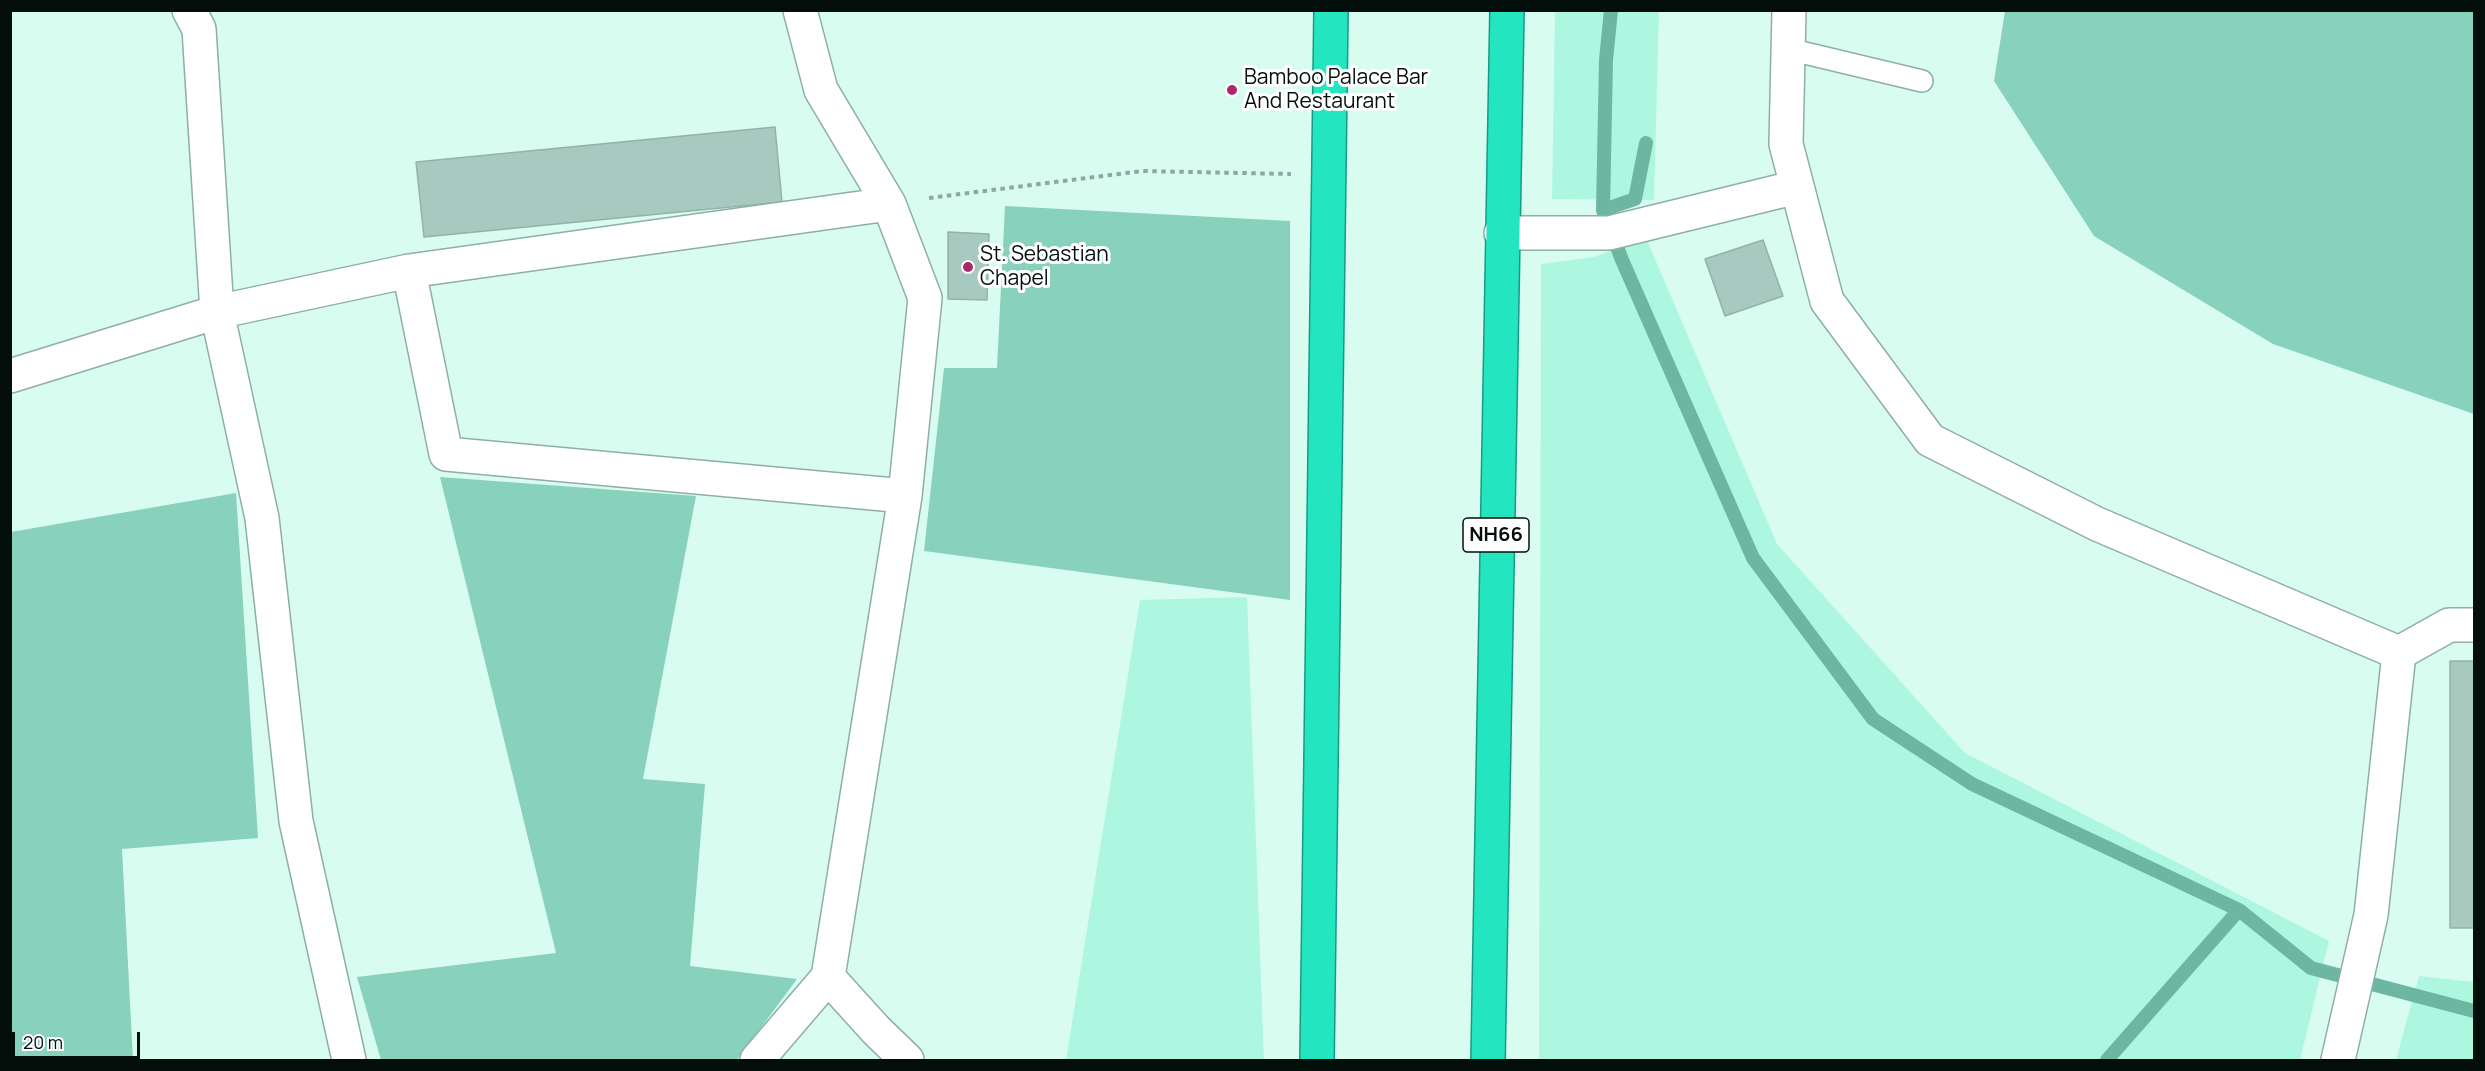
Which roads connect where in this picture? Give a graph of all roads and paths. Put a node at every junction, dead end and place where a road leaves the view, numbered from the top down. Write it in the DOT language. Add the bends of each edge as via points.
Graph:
graph roads {
  1 [pos="189,10"];
  2 [pos="800,10"];
  3 [pos="1331,10"];
  4 [pos="1507,10"];
  5 [pos="1789,10"];
  6 [pos="1788,49"];
  7 [pos="1922,81"];
  8 [pos="1328,175"];
  9 [pos="1797,187"];
  10 [pos="889,204"];
  11 [pos="1501,232"];
  12 [pos="409,271"];
  13 [pos="217,312"];
  14 [pos="10,376"];
  15 [pos="905,496"];
  16 [pos="2475,625"];
  17 [pos="2399,653"];
  18 [pos="828,977"];
  19 [pos="349,1060"];
  20 [pos="757,1060"];
  21 [pos="908,1060"];
  22 [pos="1317,1060"];
  23 [pos="1488,1060"];
  24 [pos="2338,1060"];
  1 -- 13 [label="street" via="199,29"];
  2 -- 10 [label="street" via="821,90"];
  3 -- 8 [label="highway"];
  4 -- 11 [label="highway, NH66"];
  5 -- 6 [label="street"];
  6 -- 7 [label="lane"];
  6 -- 9 [label="street" via="1786,144"];
  8 -- 10 [label="path" via="1142,171"];
  8 -- 22 [label="highway"];
  9 -- 11 [label="street" via="1609,232"];
  9 -- 17 [label="street" via="1827,301 1930,440 2097,524"];
  10 -- 12 [label="street"];
  10 -- 15 [label="street" via="925,298"];
  11 -- 23 [label="highway, NH66"];
  12 -- 13 [label="street"];
  12 -- 15 [label="street" via="446,454"];
  13 -- 14 [label="street"];
  13 -- 19 [label="street" via="262,518 296,820"];
  15 -- 18 [label="street"];
  16 -- 17 [label="street" via="2449,625"];
  17 -- 24 [label="street" via="2371,915"];
  18 -- 20 [label="street"];
  18 -- 21 [label="street"];
}
